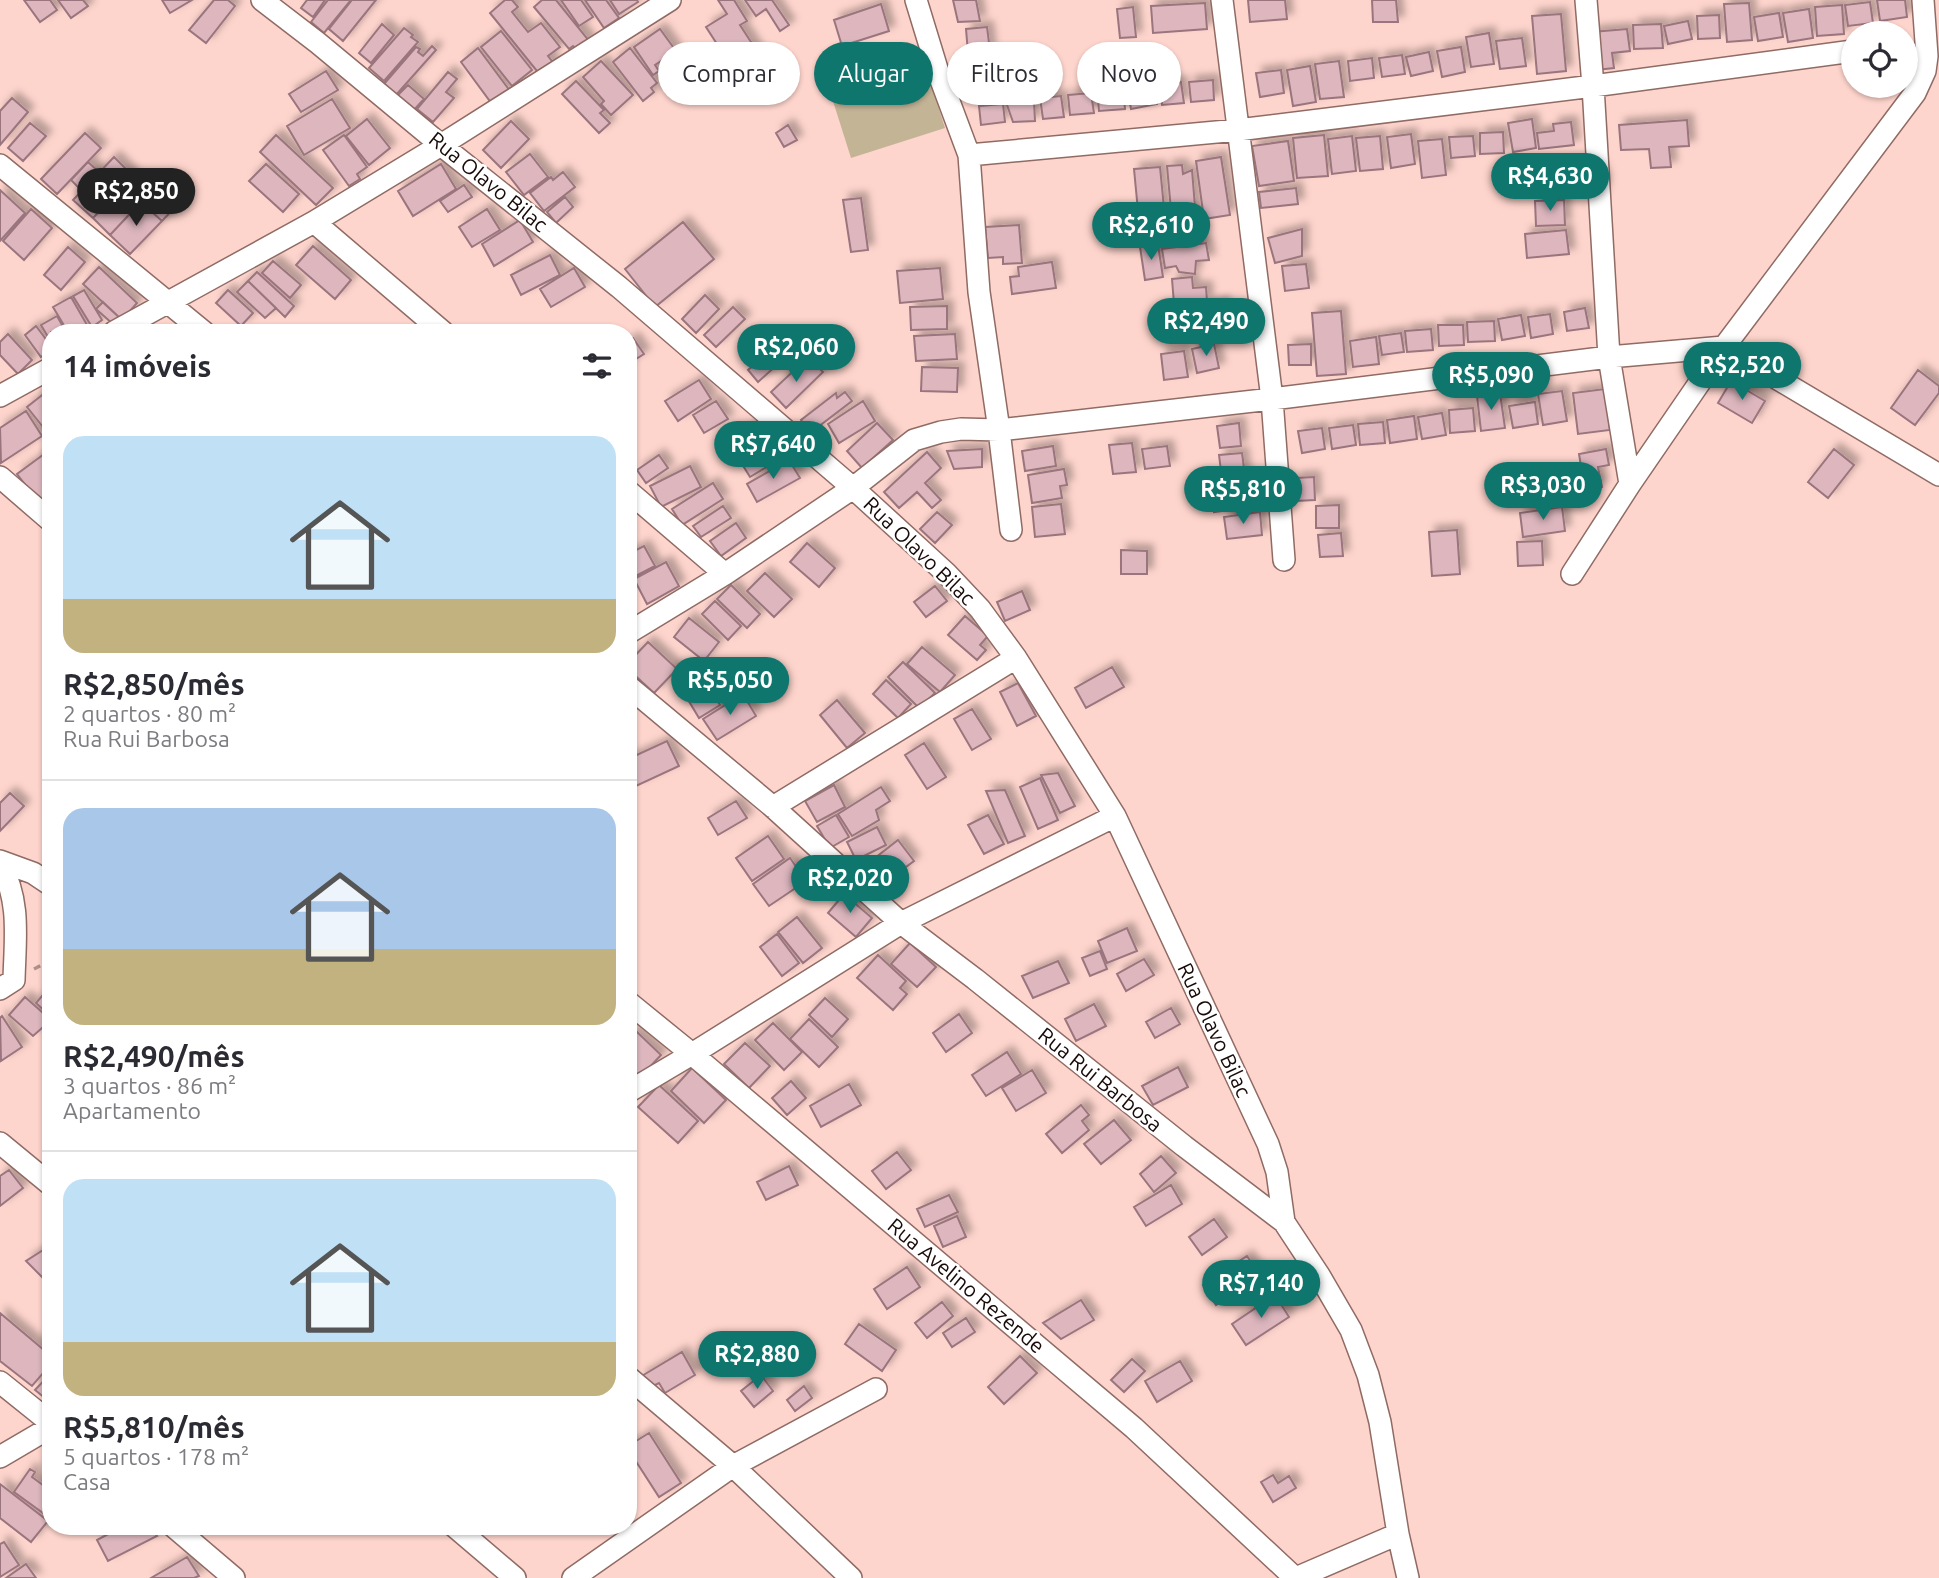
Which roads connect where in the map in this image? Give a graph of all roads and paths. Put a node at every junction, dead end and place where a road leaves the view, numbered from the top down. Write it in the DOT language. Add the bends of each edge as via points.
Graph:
graph roads {
  1 [pos="262,0"];
  2 [pos="670,0"];
  3 [pos="916,0"];
  4 [pos="1222,0"];
  5 [pos="1586,0"];
  6 [pos="1923,0"];
  7 [pos="1939,22"];
  8 [pos="1918,30"];
  9 [pos="1918,40"];
  10 [pos="1918,45"];
  11 [pos="1841,53"];
  12 [pos="1593,86"];
  13 [pos="1918,86"];
  14 [pos="1911,98"];
  15 [pos="1238,130"];
  16 [pos="441,145"];
  17 [pos="969,155"];
  18 [pos="0,165"];
  19 [pos="314,222"];
  20 [pos="167,303"];
  21 [pos="129,324"];
  22 [pos="194,324"];
  23 [pos="434,324"];
  24 [pos="1724,348"];
  25 [pos="1609,358"];
  26 [pos="42,373"];
  27 [pos="0,396"];
  28 [pos="1272,399"];
  29 [pos="999,430"];
  30 [pos="1938,472"];
  31 [pos="0,477"];
  32 [pos="1630,484"];
  33 [pos="853,488"];
  34 [pos="637,499"];
  35 [pos="42,513"];
  36 [pos="1011,530"];
  37 [pos="1284,560"];
  38 [pos="725,574"];
  39 [pos="1572,574"];
  40 [pos="637,628"];
  41 [pos="1016,658"];
  42 [pos="637,694"];
  43 [pos="773,807"];
  44 [pos="1115,816"];
  45 [pos="0,862"];
  46 [pos="42,879"];
  47 [pos="901,923"];
  48 [pos="7,985"];
  49 [pos="637,1009"];
  50 [pos="692,1054"];
  51 [pos="637,1087"];
  52 [pos="0,1143"];
  53 [pos="42,1178"];
  54 [pos="1284,1222"];
  55 [pos="0,1381"];
  56 [pos="637,1385"];
  57 [pos="876,1389"];
  58 [pos="42,1417"];
  59 [pos="42,1431"];
  60 [pos="0,1457"];
  61 [pos="733,1466"];
  62 [pos="637,1533"];
  63 [pos="1398,1534"];
  64 [pos="184,1535"];
  65 [pos="465,1535"];
  66 [pos="634,1535"];
  67 [pos="234,1578"];
  68 [pos="515,1578"];
  69 [pos="573,1578"];
  70 [pos="851,1578"];
  71 [pos="1296,1578"];
  72 [pos="1408,1578"];
  1 -- 16 [label="street, Rua Olavo Bilac"];
  2 -- 16 [label="street"];
  3 -- 17 [label="street"];
  4 -- 15 [label="street"];
  5 -- 12 [label="street"];
  6 -- 8 [label="street"];
  7 -- 9 [label="street"];
  10 -- 13 [label="street" via="1927,56"];
  11 -- 12 [label="street"];
  12 -- 15 [label="street"];
  12 -- 25 [label="street"];
  14 -- 24 [label="street"];
  15 -- 17 [label="street"];
  15 -- 28 [label="street"];
  16 -- 19 [label="street"];
  16 -- 33 [label="street, Rua Olavo Bilac" via="619,287"];
  17 -- 29 [label="street" via="979,292"];
  18 -- 20 [label="street"];
  19 -- 20 [label="street"];
  19 -- 23 [label="street"];
  20 -- 21 [label="street"];
  20 -- 22 [label="street"];
  24 -- 25 [label="street"];
  24 -- 30 [label="street"];
  24 -- 32 [label="street"];
  25 -- 28 [label="street"];
  25 -- 32 [label="street"];
  26 -- 27 [label="street"];
  28 -- 29 [label="street"];
  28 -- 37 [label="street"];
  29 -- 33 [label="street" via="961,429 914,440"];
  29 -- 36 [label="street"];
  31 -- 35 [label="street"];
  32 -- 39 [label="street"];
  33 -- 38 [label="street"];
  33 -- 41 [label="street, Rua Olavo Bilac" via="963,591"];
  34 -- 38 [label="street"];
  38 -- 40 [label="street"];
  41 -- 43 [label="street"];
  41 -- 44 [label="street, Rua Olavo Bilac"];
  42 -- 43 [label="street, Rua Rui Barbosa"];
  43 -- 47 [label="street, Rua Rui Barbosa"];
  44 -- 47 [label="street"];
  44 -- 54 [label="street, Rua Olavo Bilac" via="1268,1144"];
  45 -- 46 [label="street"];
  45 -- 48 [label="street" via="15,905"];
  47 -- 50 [label="street"];
  47 -- 54 [label="street, Rua Rui Barbosa"];
  49 -- 50 [label="street, Rua Avelino Rezende"];
  50 -- 51 [label="street"];
  50 -- 71 [label="street, Rua Avelino Rezende" via="1134,1428"];
  52 -- 53 [label="street"];
  54 -- 63 [label="street, Rua Rui Barbosa" via="1351,1330 1368,1375"];
  55 -- 58 [label="street"];
  56 -- 61 [label="street"];
  57 -- 61 [label="street"];
  59 -- 60 [label="street"];
  61 -- 62 [label="street"];
  61 -- 70 [label="street"];
  63 -- 71 [label="street"];
  63 -- 72 [label="street, Rua Rui Barbosa"];
  64 -- 67 [label="street"];
  65 -- 68 [label="street"];
  66 -- 69 [label="street"];
}
